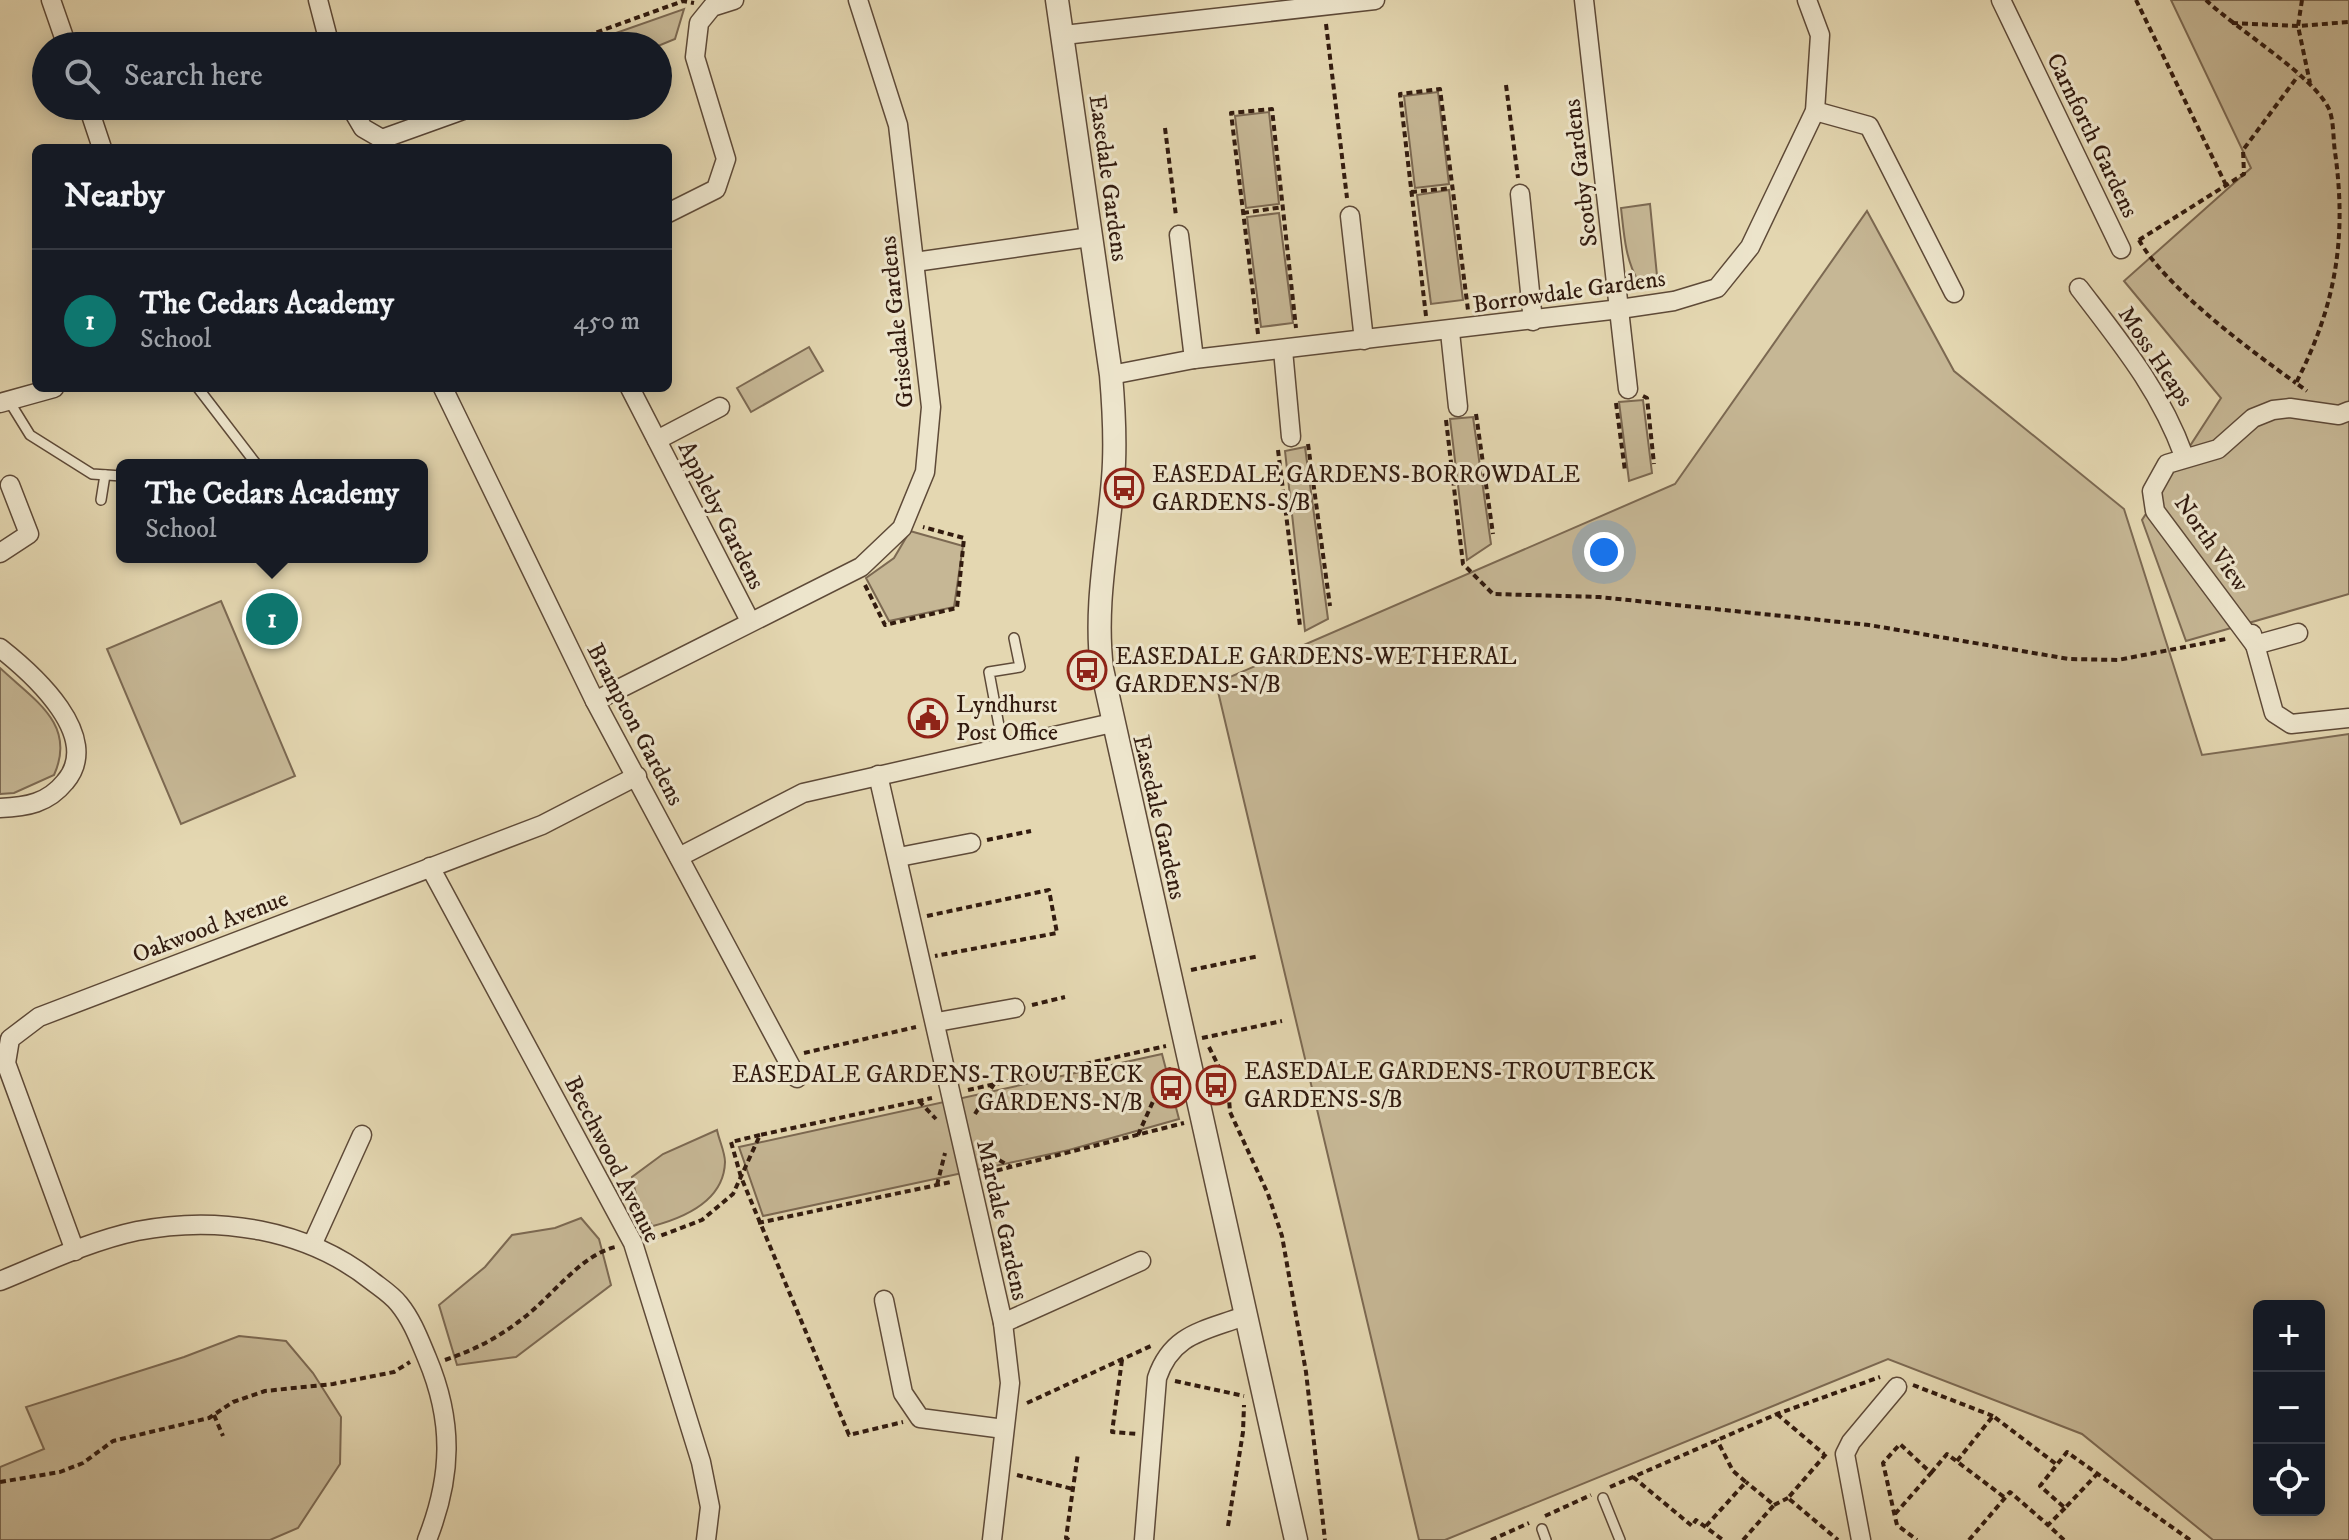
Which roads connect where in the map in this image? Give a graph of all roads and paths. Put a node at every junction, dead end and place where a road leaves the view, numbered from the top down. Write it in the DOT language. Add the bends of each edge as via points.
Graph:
graph roads {
  1 [pos="51,0"];
  2 [pos="318,0"];
  3 [pos="734,0"];
  4 [pos="858,0"];
  5 [pos="1057,0"];
  6 [pos="1375,0"];
  7 [pos="1584,0"];
  8 [pos="1807,0"];
  9 [pos="2001,0"];
  10 [pos="2136,0"];
  11 [pos="2206,0"];
  12 [pos="2302,0"];
  13 [pos="1324,6"];
  14 [pos="712,7"];
  15 [pos="2349,22"];
  16 [pos="2230,23"];
  17 [pos="2298,26"];
  18 [pos="62,32"];
  19 [pos="326,32"];
  20 [pos="598,32"];
  21 [pos="1064,35"];
  22 [pos="2298,76"];
  23 [pos="1506,85"];
  24 [pos="2311,85"];
  25 [pos="1815,111"];
  26 [pos="93,120"];
  27 [pos="358,120"];
  28 [pos="440,120"];
  29 [pos="1165,128"];
  30 [pos="101,144"];
  31 [pos="383,144"];
  32 [pos="2226,185"];
  33 [pos="1453,188"];
  34 [pos="1411,192"];
  35 [pos="1520,194"];
  36 [pos="1283,207"];
  37 [pos="672,211"];
  38 [pos="1243,213"];
  39 [pos="1350,216"];
  40 [pos="1179,235"];
  41 [pos="1090,237"];
  42 [pos="2139,240"];
  43 [pos="2121,249"];
  44 [pos="915,262"];
  45 [pos="2079,288"];
  46 [pos="1954,293"];
  47 [pos="1620,309"];
  48 [pos="1533,321"];
  49 [pos="1470,329"];
  50 [pos="1450,332"];
  51 [pos="1428,334"];
  52 [pos="1364,340"];
  53 [pos="1291,349"];
  54 [pos="1260,352"];
  55 [pos="1194,359"];
  56 [pos="1111,375"];
  57 [pos="2296,383"];
  58 [pos="1628,389"];
  59 [pos="40,392"];
  60 [pos="201,392"];
  61 [pos="445,392"];
  62 [pos="632,392"];
  63 [pos="5,402"];
  64 [pos="720,407"];
  65 [pos="1458,407"];
  66 [pos="2344,413"];
  67 [pos="1291,437"];
  68 [pos="657,440"];
  69 [pos="2184,456"];
  70 [pos="252,459"];
  71 [pos="1654,464"];
  72 [pos="1625,471"];
  73 [pos="105,475"];
  74 [pos="116,476"];
  75 [pos="10,485"];
  76 [pos="101,500"];
  77 [pos="905,522"];
  78 [pos="1493,534"];
  79 [pos="0,553"];
  80 [pos="857,569"];
  81 [pos="1330,606"];
  82 [pos="750,621"];
  83 [pos="1300,626"];
  84 [pos="2298,633"];
  85 [pos="1014,638"];
  86 [pos="2252,638"];
  87 [pos="0,648"];
  88 [pos="595,701"];
  89 [pos="2349,718"];
  90 [pos="1112,723"];
  91 [pos="1003,747"];
  92 [pos="878,775"];
  93 [pos="637,776"];
  94 [pos="0,808"];
  95 [pos="1031,831"];
  96 [pos="971,843"];
  97 [pos="679,857"];
  98 [pos="899,857"];
  99 [pos="430,867"];
  100 [pos="913,919"];
  101 [pos="1259,956"];
  102 [pos="922,958"];
  103 [pos="1168,974"];
  104 [pos="1065,997"];
  105 [pos="1015,1008"];
  106 [pos="1282,1021"];
  107 [pos="937,1022"];
  108 [pos="1192,1048"];
  109 [pos="786,1059"];
  110 [pos="797,1078"];
  111 [pos="994,1084"];
  112 [pos="950,1094"];
  113 [pos="919,1101"];
  114 [pos="1201,1119"];
  115 [pos="968,1126"];
  116 [pos="944,1128"];
  117 [pos="362,1135"];
  118 [pos="760,1135"];
  119 [pos="1138,1135"];
  120 [pos="971,1143"];
  121 [pos="947,1144"];
  122 [pos="1011,1167"];
  123 [pos="741,1177"];
  124 [pos="968,1178"];
  125 [pos="937,1185"];
  126 [pos="758,1223"];
  127 [pos="313,1243"];
  128 [pos="633,1243"];
  129 [pos="75,1251"];
  130 [pos="1141,1261"];
  131 [pos="0,1281"];
  132 [pos="884,1300"];
  133 [pos="1244,1316"];
  134 [pos="1003,1323"];
  135 [pos="1189,1335"];
  136 [pos="1122,1360"];
  137 [pos="430,1366"];
  138 [pos="1157,1378"];
  139 [pos="1900,1384"];
  140 [pos="1777,1414"];
  141 [pos="214,1415"];
  142 [pos="1993,1416"];
  143 [pos="920,1418"];
  144 [pos="1005,1421"];
  145 [pos="223,1436"];
  146 [pos="1152,1436"];
  147 [pos="1717,1440"];
  148 [pos="1078,1453"];
  149 [pos="1824,1454"];
  150 [pos="1845,1454"];
  151 [pos="1957,1461"];
  152 [pos="2057,1464"];
  153 [pos="999,1471"];
  154 [pos="1931,1473"];
  155 [pos="2098,1473"];
  156 [pos="1633,1477"];
  157 [pos="0,1482"];
  158 [pos="1746,1482"];
  159 [pos="1073,1489"];
  160 [pos="1603,1498"];
  161 [pos="1788,1498"];
  162 [pos="2005,1498"];
  163 [pos="1774,1505"];
  164 [pos="2065,1508"];
  165 [pos="1895,1514"];
  166 [pos="2048,1525"];
  167 [pos="1228,1526"];
  168 [pos="1706,1526"];
  169 [pos="1542,1529"];
  170 [pos="1495,1539"];
  171 [pos="428,1540"];
  172 [pos="706,1540"];
  173 [pos="992,1540"];
  174 [pos="1069,1540"];
  175 [pos="1144,1540"];
  176 [pos="1296,1540"];
  177 [pos="1325,1540"];
  178 [pos="1546,1540"];
  179 [pos="1620,1540"];
  180 [pos="1723,1540"];
  181 [pos="1743,1540"];
  182 [pos="1838,1540"];
  183 [pos="1861,1540"];
  184 [pos="1917,1540"];
  185 [pos="1969,1540"];
  186 [pos="2064,1540"];
  187 [pos="2190,1540"];
  1 -- 18 [label="street"];
  2 -- 19 [label="street"];
  3 -- 14 [label="street"];
  4 -- 44 [label="street, Grisedale Gardens" via="898,125"];
  5 -- 21 [label="street, Easedale Gardens"];
  6 -- 13 [label="street"];
  7 -- 47 [label="street, Scotby Gardens"];
  8 -- 25 [label="street, Borrowdale Gardens" via="1820,35"];
  9 -- 43 [label="street, Carnforth Gardens"];
  10 -- 32 [label="path"];
  11 -- 16 [label="path"];
  12 -- 17 [label="path"];
  13 -- 21 [label="street"];
  13 -- 39 [label="path"];
  14 -- 20 [label="path" via="683,1"];
  14 -- 37 [label="street" via="699,23 695,57 726,159 716,189"];
  15 -- 17 [label="path"];
  16 -- 17 [label="path"];
  16 -- 22 [label="path"];
  17 -- 24 [label="path"];
  21 -- 41 [label="street, Easedale Gardens"];
  22 -- 24 [label="path"];
  22 -- 32 [label="path" via="2243,150 2244,174"];
  23 -- 35 [label="path"];
  24 -- 57 [label="path" via="2329,110 2342,203 2327,312"];
  25 -- 46 [label="street" via="1869,126"];
  25 -- 47 [label="street, Borrowdale Gardens" via="1750,247 1717,288"];
  26 -- 30 [label="street"];
  27 -- 31 [label="street"];
  28 -- 31 [label="street"];
  29 -- 40 [label="path"];
  32 -- 42 [label="path"];
  33 -- 34 [label="path"];
  33 -- 34 [label="path" via="1440,89 1400,94"];
  33 -- 49 [label="path"];
  34 -- 51 [label="path"];
  35 -- 48 [label="street"];
  36 -- 38 [label="path"];
  36 -- 38 [label="path" via="1272,109 1231,113"];
  36 -- 53 [label="path"];
  38 -- 54 [label="path"];
  39 -- 52 [label="street"];
  40 -- 55 [label="street"];
  41 -- 44 [label="street"];
  41 -- 56 [label="street, Easedale Gardens"];
  42 -- 43 [label="path"];
  42 -- 57 [label="path" via="2186,293 2249,350"];
  44 -- 77 [label="street, Grisedale Gardens" via="931,407 925,472"];
  45 -- 69 [label="street, Moss Heaps" via="2148,379 2169,413"];
  47 -- 48 [label="street, Borrowdale Gardens"];
  47 -- 58 [label="street, Scotby Gardens"];
  48 -- 49 [label="street, Borrowdale Gardens"];
  49 -- 50 [label="street, Borrowdale Gardens"];
  50 -- 51 [label="street, Borrowdale Gardens"];
  50 -- 65 [label="street"];
  51 -- 52 [label="street, Borrowdale Gardens"];
  52 -- 53 [label="street, Borrowdale Gardens"];
  53 -- 54 [label="street, Borrowdale Gardens"];
  53 -- 67 [label="street"];
  54 -- 55 [label="street, Borrowdale Gardens"];
  55 -- 56 [label="street, Borrowdale Gardens"];
  56 -- 90 [label="street, Easedale Gardens" via="1113,478 1098,635"];
  57 -- 66 [label="path"];
  58 -- 71 [label="path" via="1647,398"];
  58 -- 72 [label="path" via="1616,401"];
  59 -- 63 [label="street"];
  60 -- 70 [label="lane"];
  61 -- 88 [label="street, Brampton Gardens"];
  62 -- 68 [label="street, Appleby Gardens"];
  63 -- 73 [label="lane" via="30,435 92,474"];
  64 -- 68 [label="street"];
  65 -- 78 [label="path" via="1475,412"];
  65 -- 86 [label="path" via="1446,412 1463,564 1493,594 1599,597 1869,625 2069,659 2118,660"];
  66 -- 69 [label="street, North View" via="2273,410 2253,418 2218,449"];
  67 -- 81 [label="path" via="1308,444"];
  67 -- 83 [label="path" via="1278,450"];
  68 -- 82 [label="street, Appleby Gardens"];
  69 -- 86 [label="street, North View" via="2167,464 2158,479 2152,491 2155,511"];
  73 -- 74 [label="lane"];
  73 -- 76 [label="lane"];
  75 -- 79 [label="street" via="29,534"];
  77 -- 80 [label="street, Grisedale Gardens"];
  77 -- 80 [label="path" via="964,538 957,608 885,625"];
  80 -- 82 [label="street, Grisedale Gardens"];
  82 -- 88 [label="street, Grisedale Gardens"];
  84 -- 86 [label="street"];
  85 -- 91 [label="lane" via="1020,667 989,672"];
  86 -- 89 [label="street" via="2274,713 2291,724"];
  87 -- 94 [label="street" via="35,675 69,721 77,753 71,776 53,797"];
  88 -- 93 [label="street, Brampton Gardens"];
  90 -- 91 [label="street"];
  90 -- 103 [label="street, Easedale Gardens"];
  91 -- 92 [label="street"];
  92 -- 97 [label="street" via="803,793"];
  92 -- 98 [label="street, Mardale Gardens"];
  93 -- 97 [label="street, Brampton Gardens"];
  93 -- 99 [label="street, Oakwood Avenue" via="542,825"];
  95 -- 96 [label="path"];
  96 -- 98 [label="street"];
  97 -- 109 [label="street, Brampton Gardens"];
  98 -- 100 [label="street, Mardale Gardens"];
  99 -- 128 [label="street, Beechwood Avenue"];
  99 -- 129 [label="street, Oakwood Avenue" via="39,1017 10,1039 6,1063"];
  100 -- 102 [label="street, Mardale Gardens"];
  100 -- 102 [label="path" via="1049,890 1057,933"];
  101 -- 103 [label="path"];
  102 -- 107 [label="street, Mardale Gardens"];
  103 -- 108 [label="street, Easedale Gardens"];
  104 -- 105 [label="path"];
  105 -- 107 [label="street"];
  106 -- 108 [label="path"];
  107 -- 109 [label="path"];
  107 -- 112 [label="street, Mardale Gardens"];
  108 -- 111 [label="path"];
  108 -- 114 [label="street, Easedale Gardens"];
  108 -- 119 [label="path" via="1167,1070"];
  108 -- 177 [label="path" via="1228,1085 1230,1112 1282,1236 1306,1372"];
  109 -- 110 [label="street, Brampton Gardens"];
  111 -- 112 [label="path"];
  111 -- 115 [label="path"];
  112 -- 113 [label="path"];
  112 -- 124 [label="street, Mardale Gardens"];
  113 -- 116 [label="path"];
  113 -- 118 [label="path"];
  114 -- 119 [label="path"];
  114 -- 133 [label="street, Easedale Gardens"];
  117 -- 127 [label="street"];
  118 -- 123 [label="path"];
  118 -- 123 [label="path" via="731,1142"];
  119 -- 122 [label="path"];
  120 -- 122 [label="path"];
  121 -- 125 [label="path"];
  122 -- 124 [label="path"];
  123 -- 126 [label="path"];
  123 -- 128 [label="path" via="733,1194 702,1220"];
  124 -- 125 [label="path"];
  124 -- 134 [label="street, Mardale Gardens"];
  125 -- 126 [label="path"];
  126 -- 143 [label="path" via="849,1435"];
  127 -- 129 [label="street" via="262,1230 187,1226 136,1231"];
  127 -- 137 [label="street" via="351,1264 397,1301"];
  128 -- 137 [label="path" via="588,1261 485,1346"];
  128 -- 172 [label="street, Beechwood Avenue" via="701,1462 710,1507"];
  129 -- 131 [label="street"];
  130 -- 134 [label="street"];
  132 -- 143 [label="street" via="903,1393"];
  133 -- 135 [label="street"];
  133 -- 176 [label="street, Easedale Gardens"];
  134 -- 144 [label="street, Mardale Gardens" via="1010,1383"];
  135 -- 136 [label="path"];
  135 -- 138 [label="street" via="1164,1357"];
  136 -- 144 [label="path"];
  136 -- 146 [label="path" via="1112,1432"];
  137 -- 141 [label="path" via="410,1362 394,1372 265,1391"];
  137 -- 171 [label="street" via="444,1414 447,1456 443,1499"];
  138 -- 146 [label="street"];
  138 -- 167 [label="path" via="1244,1395"];
  139 -- 140 [label="path" via="1889,1374"];
  139 -- 142 [label="path"];
  139 -- 150 [label="street"];
  140 -- 147 [label="path"];
  140 -- 149 [label="path"];
  141 -- 145 [label="path"];
  141 -- 157 [label="path" via="113,1441 60,1472"];
  142 -- 151 [label="path"];
  142 -- 152 [label="path"];
  143 -- 144 [label="street"];
  144 -- 153 [label="street, Mardale Gardens"];
  146 -- 175 [label="street"];
  147 -- 156 [label="path"];
  147 -- 158 [label="path" via="1733,1471"];
  148 -- 159 [label="path"];
  149 -- 150 [label="path"];
  149 -- 161 [label="path"];
  150 -- 183 [label="street"];
  151 -- 154 [label="path" via="1947,1454"];
  151 -- 162 [label="path"];
  152 -- 155 [label="path" via="2067,1452"];
  152 -- 164 [label="path" via="2040,1486"];
  153 -- 159 [label="path"];
  153 -- 173 [label="street, Mardale Gardens"];
  154 -- 165 [label="path"];
  154 -- 165 [label="path" via="1900,1444 1883,1463"];
  155 -- 164 [label="path"];
  155 -- 187 [label="path"];
  156 -- 168 [label="path" via="1692,1526 1696,1520"];
  156 -- 170 [label="path"];
  158 -- 163 [label="path"];
  158 -- 168 [label="path"];
  159 -- 174 [label="path"];
  160 -- 179 [label="lane"];
  161 -- 163 [label="path"];
  161 -- 182 [label="path"];
  162 -- 166 [label="path" via="2010,1492"];
  162 -- 185 [label="path"];
  163 -- 181 [label="path"];
  164 -- 166 [label="path"];
  165 -- 184 [label="path" via="1897,1525"];
  166 -- 186 [label="path"];
  168 -- 180 [label="path"];
  169 -- 178 [label="lane"];
}
